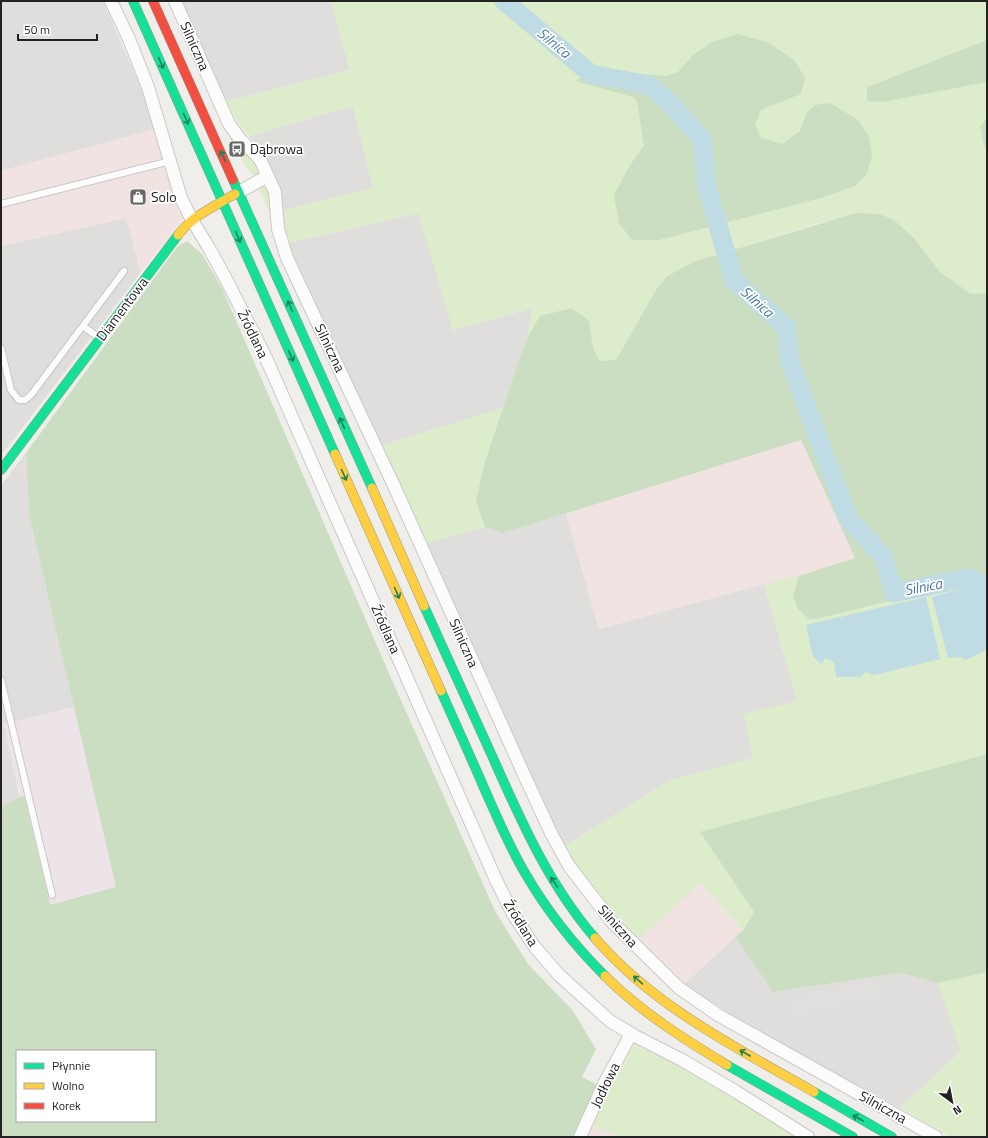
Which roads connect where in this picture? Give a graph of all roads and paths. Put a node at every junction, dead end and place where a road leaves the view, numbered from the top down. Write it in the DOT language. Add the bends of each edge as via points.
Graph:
graph roads {
  1 [pos="111,1"];
  2 [pos="133,1"];
  3 [pos="153,1"];
  4 [pos="175,1"];
  5 [pos="170,160"];
  6 [pos="268,176"];
  7 [pos="239,192"];
  8 [pos="222,201"];
  9 [pos="1,204"];
  10 [pos="192,220"];
  11 [pos="124,271"];
  12 [pos="83,326"];
  13 [pos="100,338"];
  14 [pos="1,348"];
  15 [pos="1,470"];
  16 [pos="1,680"];
  17 [pos="52,896"];
  18 [pos="632,1034"];
  19 [pos="580,1137"];
  20 [pos="808,1137"];
  21 [pos="853,1137"];
  22 [pos="892,1137"];
  23 [pos="936,1137"];
  1 -- 5 [label="street, Źródlana" via="148,87"];
  2 -- 8 [label="main road, one-way"];
  7 -- 3 [label="main road, one-way"];
  4 -- 6 [label="street, Silniczna" via="229,124 260,159"];
  5 -- 9 [label="lane"];
  5 -- 10 [label="street, Źródlana"];
  6 -- 7 [label="street, Diamentowa"];
  6 -- 23 [label="street, Silniczna" via="275,192 278,229 287,258 395,488 551,833 569,866 613,923 679,988 718,1015"];
  7 -- 8 [label="main road, Diamentowa"];
  22 -- 7 [label="main road, one-way" via="722,1040 664,1002 603,947 565,899 538,855 516,810"];
  8 -- 10 [label="main road, Diamentowa"];
  8 -- 21 [label="main road, one-way" via="478,774 518,860 544,902 603,974 648,1014 696,1046"];
  10 -- 13 [label="main road, Diamentowa" via="183,228"];
  10 -- 18 [label="street, Źródlana" via="266,358 513,914 534,946 559,975 610,1021"];
  11 -- 12 [label="lane"];
  12 -- 13 [label="lane"];
  12 -- 14 [label="lane" via="25,400 19,400 11,390"];
  13 -- 15 [label="main road, Diamentowa"];
  16 -- 17 [label="lane"];
  18 -- 19 [label="street, Jodłowa" via="605,1082"];
  18 -- 20 [label="street, Źródlana" via="735,1091"];
}
